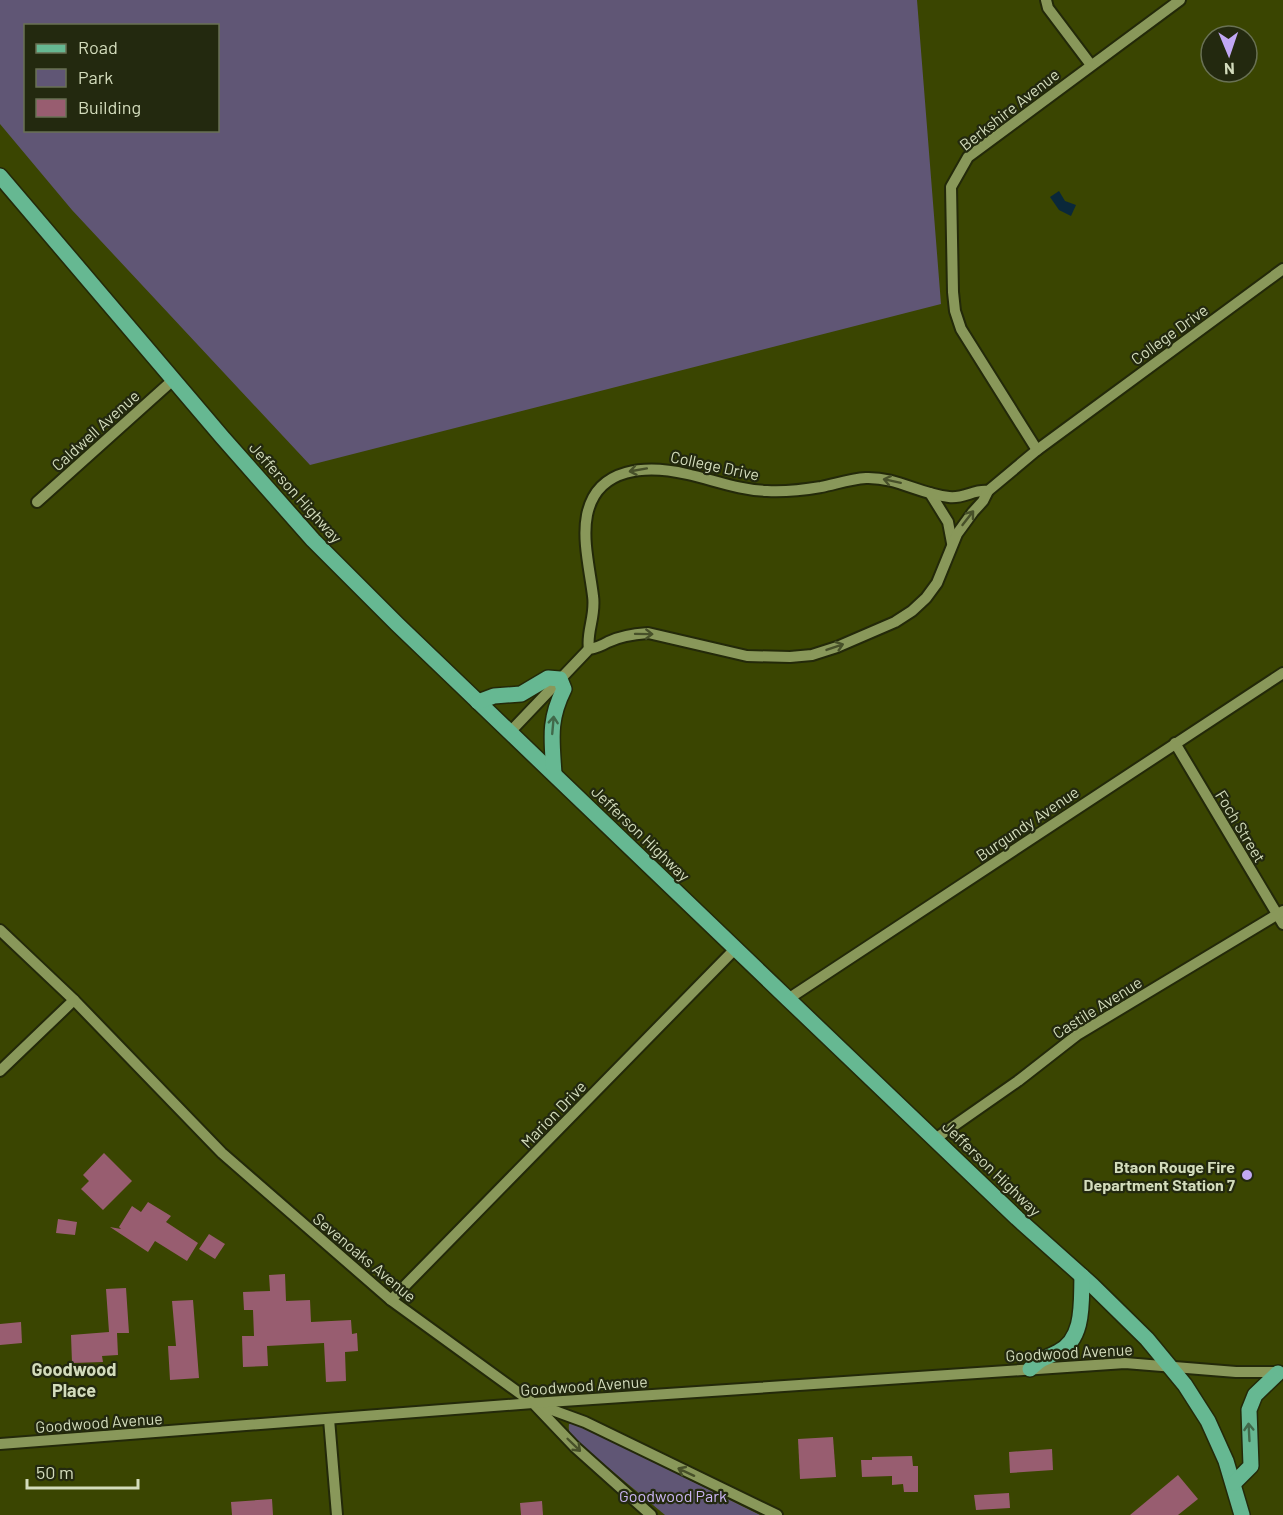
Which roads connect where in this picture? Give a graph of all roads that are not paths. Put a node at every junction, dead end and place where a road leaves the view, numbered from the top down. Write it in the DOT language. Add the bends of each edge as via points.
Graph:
graph roads {
  1 [pos="1046,0"];
  2 [pos="1180,0"];
  3 [pos="1091,66"];
  4 [pos="0,176"];
  5 [pos="1283,269"];
  6 [pos="173,380"];
  7 [pos="1037,450"];
  8 [pos="988,491"];
  9 [pos="930,493"];
  10 [pos="37,502"];
  11 [pos="953,546"];
  12 [pos="589,649"];
  13 [pos="1283,673"];
  14 [pos="560,679"];
  15 [pos="478,702"];
  16 [pos="510,732"];
  17 [pos="1175,743"];
  18 [pos="554,774"];
  19 [pos="1281,917"];
  20 [pos="0,930"];
  21 [pos="735,948"];
  22 [pos="788,999"];
  23 [pos="74,1000"];
  24 [pos="0,1071"];
  25 [pos="935,1138"];
  26 [pos="1082,1276"];
  27 [pos="391,1300"];
  28 [pos="1170,1365"];
  29 [pos="1030,1369"];
  30 [pos="1281,1372"];
  31 [pos="533,1403"];
  32 [pos="329,1419"];
  33 [pos="0,1444"];
  34 [pos="1234,1483"];
  35 [pos="337,1515"];
  36 [pos="651,1515"];
  37 [pos="777,1515"];
  38 [pos="1242,1515"];
  1 -- 3 [label="street"];
  2 -- 3 [label="street, Berkshire Avenue"];
  3 -- 7 [label="street, Berkshire Avenue" via="968,157 951,188 953,292 961,329"];
  4 -- 6 [label="main road, Jefferson Highway"];
  5 -- 7 [label="street, College Drive"];
  6 -- 10 [label="street, Caldwell Avenue"];
  6 -- 15 [label="main road, Jefferson Highway" via="313,540"];
  7 -- 8 [label="street, College Drive"];
  8 -- 9 [label="street, College Drive" via="951,498"];
  11 -- 8 [label="street, College Drive, one-way" via="964,523"];
  9 -- 11 [label="street" via="948,522"];
  9 -- 12 [label="street, College Drive, one-way" via="883,478 775,492 743,489 663,469 646,468 613,478 601,488 587,515 594,602 587,638"];
  12 -- 11 [label="street, College Drive, one-way" via="636,633 648,633 747,656 812,655 860,639 912,611 937,583"];
  12 -- 14 [label="street, College Drive"];
  13 -- 17 [label="street, Burgundy Avenue"];
  14 -- 15 [label="main road" via="548,678 521,694"];
  14 -- 16 [label="street, College Drive"];
  18 -- 14 [label="main road, one-way" via="551,730 564,689"];
  15 -- 16 [label="main road, Jefferson Highway"];
  16 -- 18 [label="main road, Jefferson Highway"];
  17 -- 19 [label="street, Foch Street"];
  17 -- 22 [label="street, Burgundy Avenue"];
  18 -- 21 [label="main road, Jefferson Highway"];
  19 -- 25 [label="street, Castile Avenue" via="1077,1035"];
  20 -- 23 [label="street, Sevenoaks Avenue"];
  21 -- 22 [label="main road, Jefferson Highway"];
  21 -- 27 [label="street, Marion Drive"];
  22 -- 25 [label="main road, Jefferson Highway"];
  23 -- 24 [label="street"];
  23 -- 27 [label="street, Sevenoaks Avenue" via="222,1153"];
  25 -- 26 [label="main road, Jefferson Highway"];
  26 -- 28 [label="main road, Jefferson Highway"];
  26 -- 29 [label="main road" via="1080,1314 1068,1345 1040,1359"];
  27 -- 31 [label="street, Sevenoaks Avenue"];
  28 -- 29 [label="street, Goodwood Avenue" via="1125,1363"];
  28 -- 30 [label="street, Goodwood Avenue"];
  28 -- 34 [label="main road, Jefferson Highway" via="1208,1421"];
  29 -- 31 [label="street, Goodwood Avenue"];
  34 -- 30 [label="main road, one-way" via="1251,1466 1249,1410 1255,1395"];
  31 -- 32 [label="street, Goodwood Avenue"];
  31 -- 36 [label="street, one-way"];
  37 -- 31 [label="street, Sevenoaks Avenue, one-way" via="585,1422"];
  32 -- 33 [label="street, Goodwood Avenue"];
  32 -- 35 [label="street"];
  34 -- 38 [label="main road, Jefferson Highway"];
}
